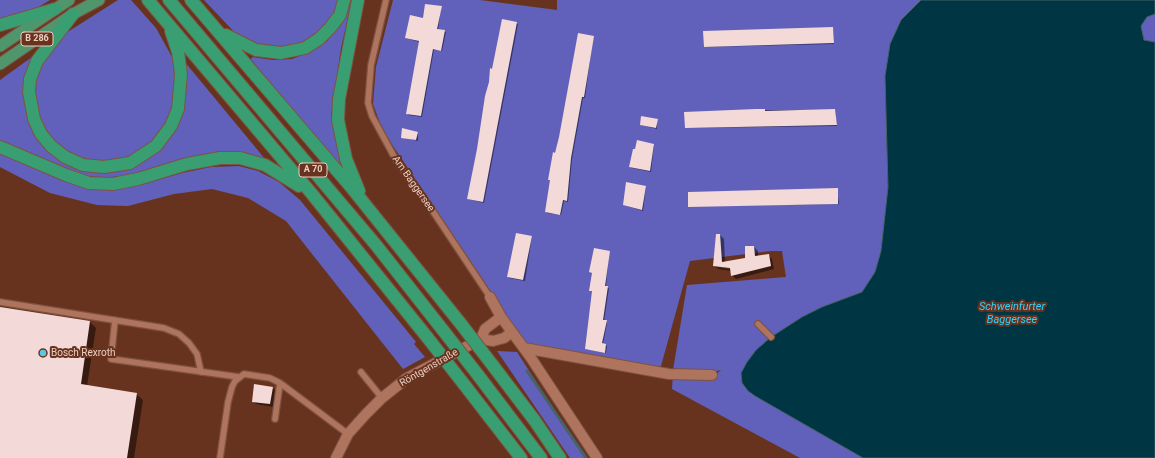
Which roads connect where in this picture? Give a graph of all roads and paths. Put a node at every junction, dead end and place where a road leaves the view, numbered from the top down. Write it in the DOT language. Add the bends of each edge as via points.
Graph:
graph roads {
  1 [pos="69,0"];
  2 [pos="99,0"];
  3 [pos="148,0"];
  4 [pos="169,0"];
  5 [pos="344,0"];
  6 [pos="358,0"];
  7 [pos="386,0"];
  8 [pos="193,2"];
  9 [pos="55,9"];
  10 [pos="73,14"];
  11 [pos="168,23"];
  12 [pos="0,25"];
  13 [pos="217,30"];
  14 [pos="0,46"];
  15 [pos="0,64"];
  16 [pos="0,147"];
  17 [pos="312,194"];
  18 [pos="366,206"];
  19 [pos="490,297"];
  20 [pos="0,302"];
  21 [pos="501,317"];
  22 [pos="115,320"];
  23 [pos="758,324"];
  24 [pos="511,333"];
  25 [pos="771,337"];
  26 [pos="481,339"];
  27 [pos="524,348"];
  28 [pos="201,372"];
  29 [pos="361,372"];
  30 [pos="712,375"];
  31 [pos="239,377"];
  32 [pos="280,383"];
  33 [pos="382,398"];
  34 [pos="275,419"];
  35 [pos="348,434"];
  36 [pos="220,458"];
  37 [pos="336,458"];
  38 [pos="520,458"];
  39 [pos="541,458"];
  40 [pos="560,458"];
  41 [pos="597,458"];
  1 -- 9 [label="highway, B 286"];
  2 -- 10 [label="highway, B 286"];
  3 -- 11 [label="highway, A 70"];
  4 -- 39 [label="highway, A 70, bridge" via="376,246"];
  5 -- 13 [label="highway" via="340,15 330,28 319,39 304,48 280,53 256,50"];
  6 -- 18 [label="highway" via="339,99 338,120 346,159"];
  7 -- 19 [label="lane, Am Baggersee" via="370,78 368,103 372,116 397,162"];
  8 -- 13 [label="highway"];
  9 -- 12 [label="highway"];
  9 -- 14 [label="highway, B 286"];
  10 -- 11 [label="highway" via="38,61 30,79 30,106 41,134 50,146 65,157 83,165 104,168 142,157 156,146 171,126 178,109 181,74 178,52"];
  10 -- 15 [label="highway, B 286"];
  11 -- 17 [label="highway, A 70"];
  13 -- 18 [label="highway"];
  16 -- 17 [label="highway" via="89,183 113,184 187,164 220,158 240,158 264,165"];
  17 -- 38 [label="highway, A 70, bridge"];
  18 -- 40 [label="highway, bridge" via="461,324"];
  19 -- 21 [label="street, Am Baggersee"];
  20 -- 22 [label="lane"];
  21 -- 24 [label="street, Am Baggersee"];
  21 -- 26 [label="street, Röntgenstraße" via="485,329"];
  22 -- 28 [label="lane" via="164,328 179,334 190,343 197,354"];
  22 -- 28 [label="lane" via="111,359"];
  23 -- 25 [label="lane"];
  24 -- 26 [label="street, Röntgenstraße" via="493,341"];
  24 -- 27 [label="street, Am Baggersee"];
  26 -- 33 [label="street, Röntgenstraße" via="407,378"];
  27 -- 30 [label="street" via="669,374"];
  27 -- 41 [label="street, Am Baggersee"];
  28 -- 31 [label="lane"];
  29 -- 33 [label="lane"];
  31 -- 32 [label="lane" via="249,374 270,378"];
  31 -- 36 [label="lane" via="232,387 228,402"];
  32 -- 34 [label="lane"];
  32 -- 35 [label="lane"];
  33 -- 35 [label="street, Röntgenstraße"];
  35 -- 37 [label="street, Röntgenstraße"];
}
